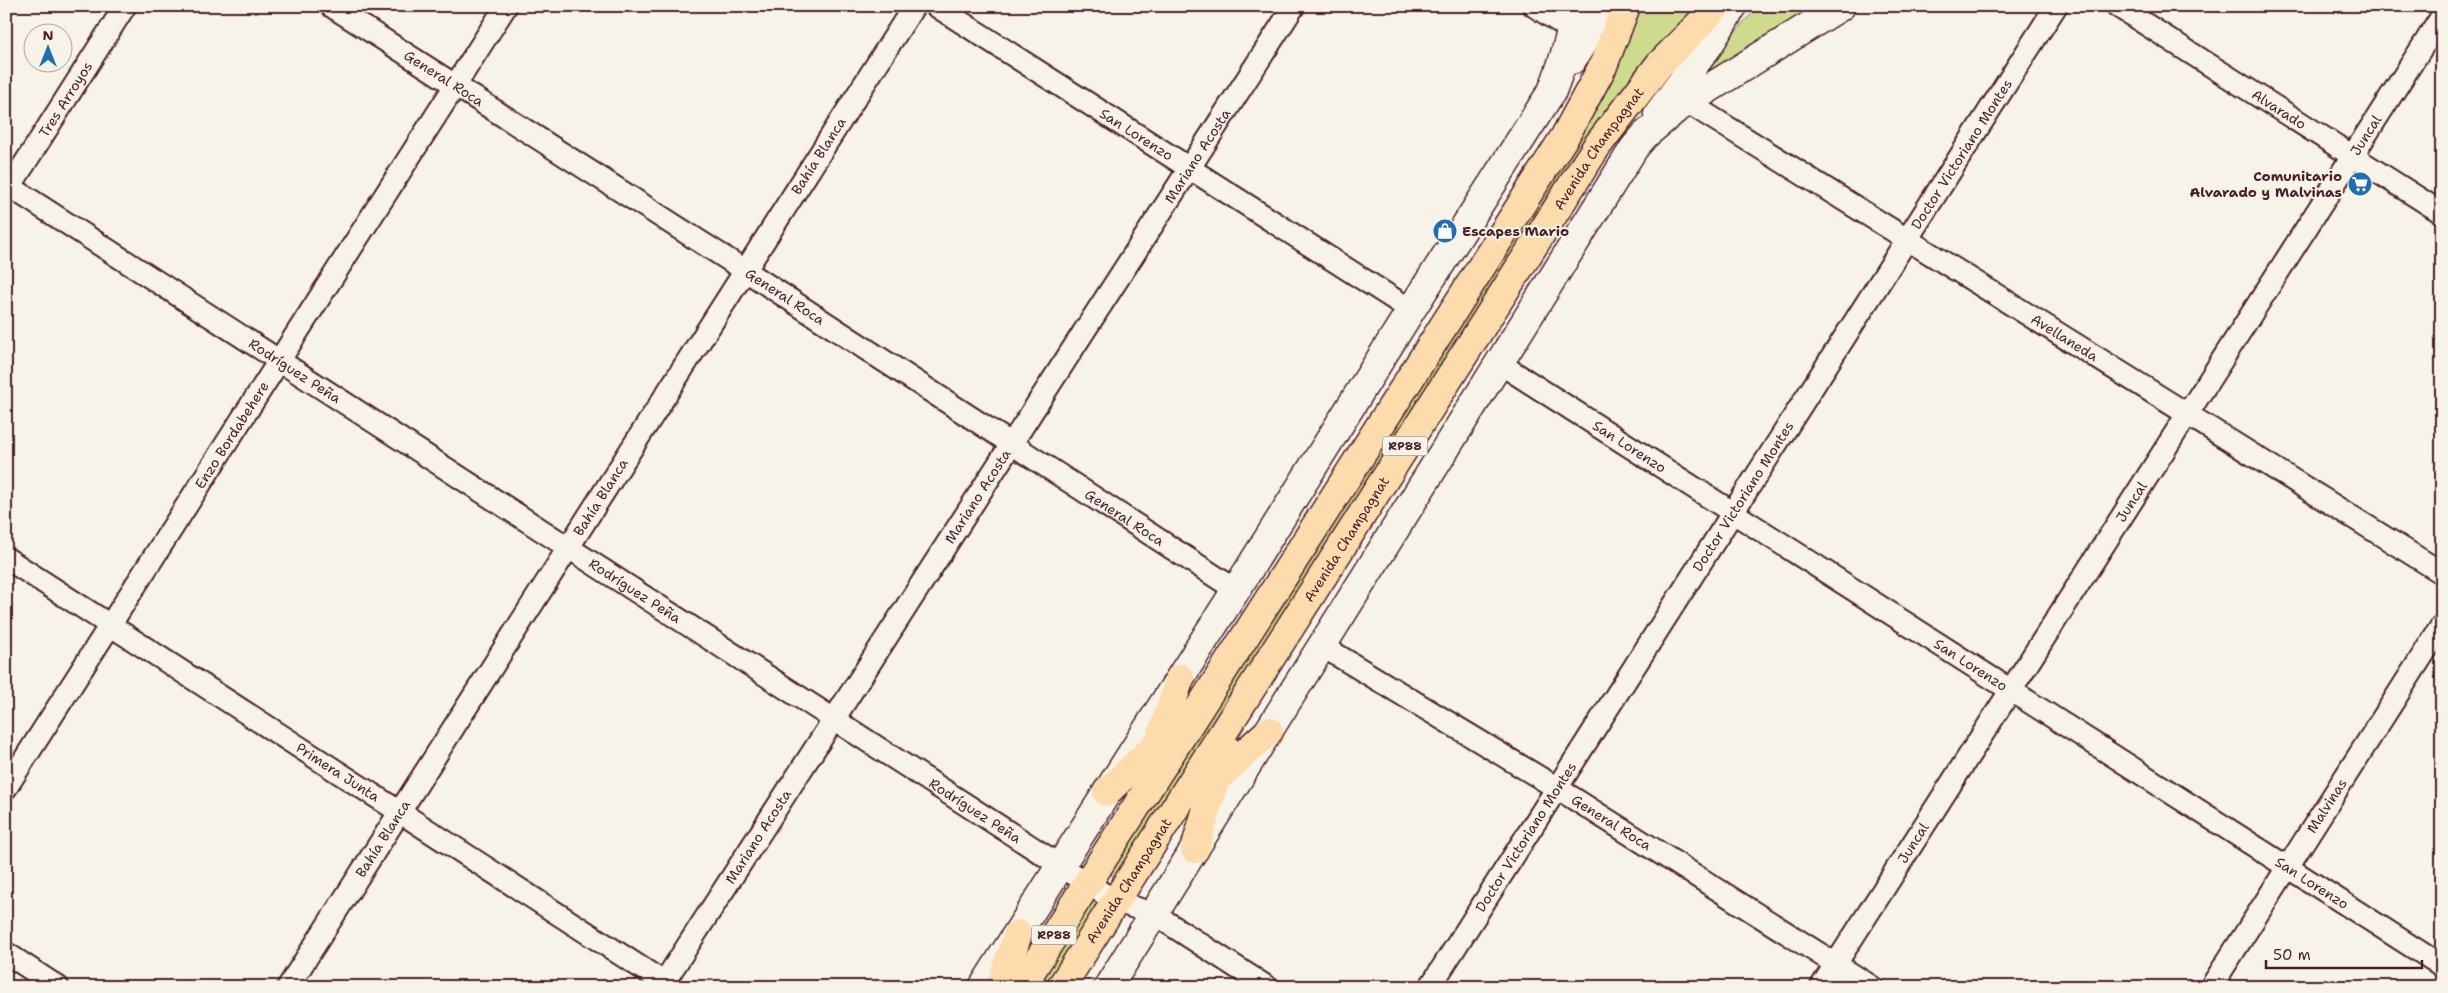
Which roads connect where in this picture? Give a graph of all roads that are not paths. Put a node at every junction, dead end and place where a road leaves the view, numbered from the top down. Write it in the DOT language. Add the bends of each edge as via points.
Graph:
graph roads {
  1 [pos="125,6"];
  2 [pos="331,6"];
  3 [pos="506,6"];
  4 [pos="914,6"];
  5 [pos="936,6"];
  6 [pos="1294,6"];
  7 [pos="1534,6"];
  8 [pos="1605,6"];
  9 [pos="1626,6"];
  10 [pos="1716,6"];
  11 [pos="1733,6"];
  12 [pos="1841,6"];
  13 [pos="2056,6"];
  14 [pos="2117,6"];
  15 [pos="2442,16"];
  16 [pos="1574,18"];
  17 [pos="456,85"];
  18 [pos="1552,91"];
  19 [pos="1687,102"];
  20 [pos="1634,148"];
  21 [pos="2352,156"];
  22 [pos="1190,169"];
  23 [pos="8,188"];
  24 [pos="2442,213"];
  25 [pos="1907,239"];
  26 [pos="746,270"];
  27 [pos="1411,310"];
  28 [pos="280,359"];
  29 [pos="1499,363"];
  30 [pos="2188,414"];
  31 [pos="1012,444"];
  32 [pos="1732,513"];
  33 [pos="568,548"];
  34 [pos="6,558"];
  35 [pos="2442,573"];
  36 [pos="1236,590"];
  37 [pos="110,625"];
  38 [pos="2442,626"];
  39 [pos="1322,646"];
  40 [pos="1180,678"];
  41 [pos="2011,690"];
  42 [pos="1209,693"];
  43 [pos="1236,711"];
  44 [pos="834,718"];
  45 [pos="1269,731"];
  46 [pos="1159,741"];
  47 [pos="1215,780"];
  48 [pos="6,788"];
  49 [pos="1556,788"];
  50 [pos="1107,792"];
  51 [pos="1134,806"];
  52 [pos="399,813"];
  53 [pos="1164,827"];
  54 [pos="1195,849"];
  55 [pos="1061,865"];
  56 [pos="2287,867"];
  57 [pos="1087,883"];
  58 [pos="1115,901"];
  59 [pos="1154,914"];
  60 [pos="1018,934"];
  61 [pos="6,953"];
  62 [pos="1042,953"];
  63 [pos="1836,964"];
  64 [pos="2442,966"];
  65 [pos="1067,982"];
  66 [pos="665,985"];
  67 [pos="58,987"];
  68 [pos="288,987"];
  69 [pos="983,987"];
  70 [pos="1000,987"];
  71 [pos="1011,987"];
  72 [pos="1021,987"];
  73 [pos="1108,987"];
  74 [pos="1267,987"];
  75 [pos="1430,987"];
  76 [pos="1821,987"];
  77 [pos="1872,987"];
  78 [pos="2211,987"];
  1 -- 23 [label="street, Tres Arroyos"];
  2 -- 17 [label="street, General Roca"];
  3 -- 17 [label="street, Enzo Bordabehere"];
  4 -- 26 [label="street, Bahía Blanca"];
  5 -- 22 [label="street, San Lorenzo"];
  6 -- 22 [label="street, Mariano Acosta"];
  7 -- 16 [label="street"];
  8 -- 18 [label="street"];
  9 -- 42 [label="highway, RP88" via="1603,66 1570,128"];
  10 -- 43 [label="highway, Avenida Champagnat / RP88" via="1647,79 1597,146"];
  11 -- 20 [label="street, Avenida Champagnat" via="1709,45"];
  12 -- 19 [label="street, Avenida Champagnat"];
  13 -- 25 [label="street, Doctor Victoriano Montes"];
  14 -- 21 [label="street, Alvarado"];
  15 -- 21 [label="street, Juncal"];
  16 -- 18 [label="street" via="1564,62"];
  17 -- 26 [label="street, General Roca"];
  17 -- 28 [label="street, Enzo Bordabehere"];
  18 -- 27 [label="street"];
  19 -- 20 [label="street, Avenida Champagnat" via="1667,115"];
  19 -- 25 [label="street, Avellaneda"];
  20 -- 29 [label="street, Avenida Champagnat"];
  21 -- 24 [label="street, Alvarado"];
  21 -- 30 [label="street, Juncal"];
  22 -- 27 [label="street, San Lorenzo"];
  22 -- 31 [label="street, Mariano Acosta"];
  23 -- 28 [label="street, Rodríguez Peña"];
  25 -- 30 [label="street, Avellaneda"];
  25 -- 32 [label="street, Doctor Victoriano Montes"];
  26 -- 31 [label="street, General Roca"];
  26 -- 33 [label="street, Bahía Blanca"];
  27 -- 36 [label="street"];
  28 -- 33 [label="street, Rodríguez Peña"];
  28 -- 37 [label="street, Enzo Bordabehere"];
  29 -- 32 [label="street, San Lorenzo"];
  29 -- 39 [label="street, Avenida Champagnat"];
  30 -- 35 [label="street, Avellaneda"];
  30 -- 41 [label="street, Juncal"];
  31 -- 36 [label="street, General Roca"];
  31 -- 44 [label="street, Mariano Acosta"];
  32 -- 41 [label="street, San Lorenzo"];
  32 -- 49 [label="street, Doctor Victoriano Montes"];
  33 -- 44 [label="street, Rodríguez Peña"];
  33 -- 52 [label="street, Bahía Blanca"];
  34 -- 37 [label="street, Primera Junta"];
  36 -- 40 [label="street"];
  37 -- 48 [label="street, Enzo Bordabehere"];
  37 -- 52 [label="street, Primera Junta"];
  38 -- 56 [label="street, Malvinas"];
  39 -- 45 [label="street, Avenida Champagnat"];
  39 -- 49 [label="street, General Roca"];
  40 -- 46 [label="highway"];
  40 -- 50 [label="street"];
  41 -- 56 [label="street, San Lorenzo"];
  41 -- 63 [label="street, Juncal"];
  42 -- 46 [label="highway"];
  42 -- 51 [label="highway, RP88"];
  43 -- 47 [label="highway"];
  43 -- 53 [label="highway, Avenida Champagnat / RP88"];
  44 -- 55 [label="street, Rodríguez Peña"];
  44 -- 66 [label="street, Mariano Acosta"];
  45 -- 47 [label="highway"];
  45 -- 54 [label="street, Avenida Champagnat"];
  46 -- 50 [label="highway"];
  46 -- 51 [label="highway"];
  47 -- 53 [label="highway"];
  47 -- 54 [label="highway"];
  49 -- 63 [label="street, General Roca"];
  49 -- 75 [label="street, Doctor Victoriano Montes"];
  50 -- 55 [label="street"];
  51 -- 57 [label="highway, RP88"];
  52 -- 66 [label="street, Primera Junta"];
  52 -- 68 [label="street, Bahía Blanca"];
  53 -- 58 [label="highway, Avenida Champagnat / RP88"];
  54 -- 59 [label="street, Avenida Champagnat"];
  55 -- 57 [label="street, Rodríguez Peña"];
  55 -- 60 [label="street"];
  56 -- 64 [label="street, San Lorenzo"];
  56 -- 78 [label="street, Malvinas"];
  57 -- 58 [label="street, Rodríguez Peña"];
  57 -- 62 [label="highway, RP88"];
  58 -- 59 [label="street, Rodríguez Peña"];
  58 -- 65 [label="highway, Avenida Champagnat / RP88"];
  59 -- 73 [label="street, Avenida Champagnat"];
  59 -- 74 [label="street, Rodríguez Peña"];
  60 -- 69 [label="street"];
  60 -- 70 [label="highway"];
  61 -- 67 [label="street"];
  62 -- 71 [label="highway"];
  62 -- 72 [label="highway, RP88"];
  63 -- 76 [label="street, Juncal"];
  63 -- 77 [label="street, General Roca"];
}
